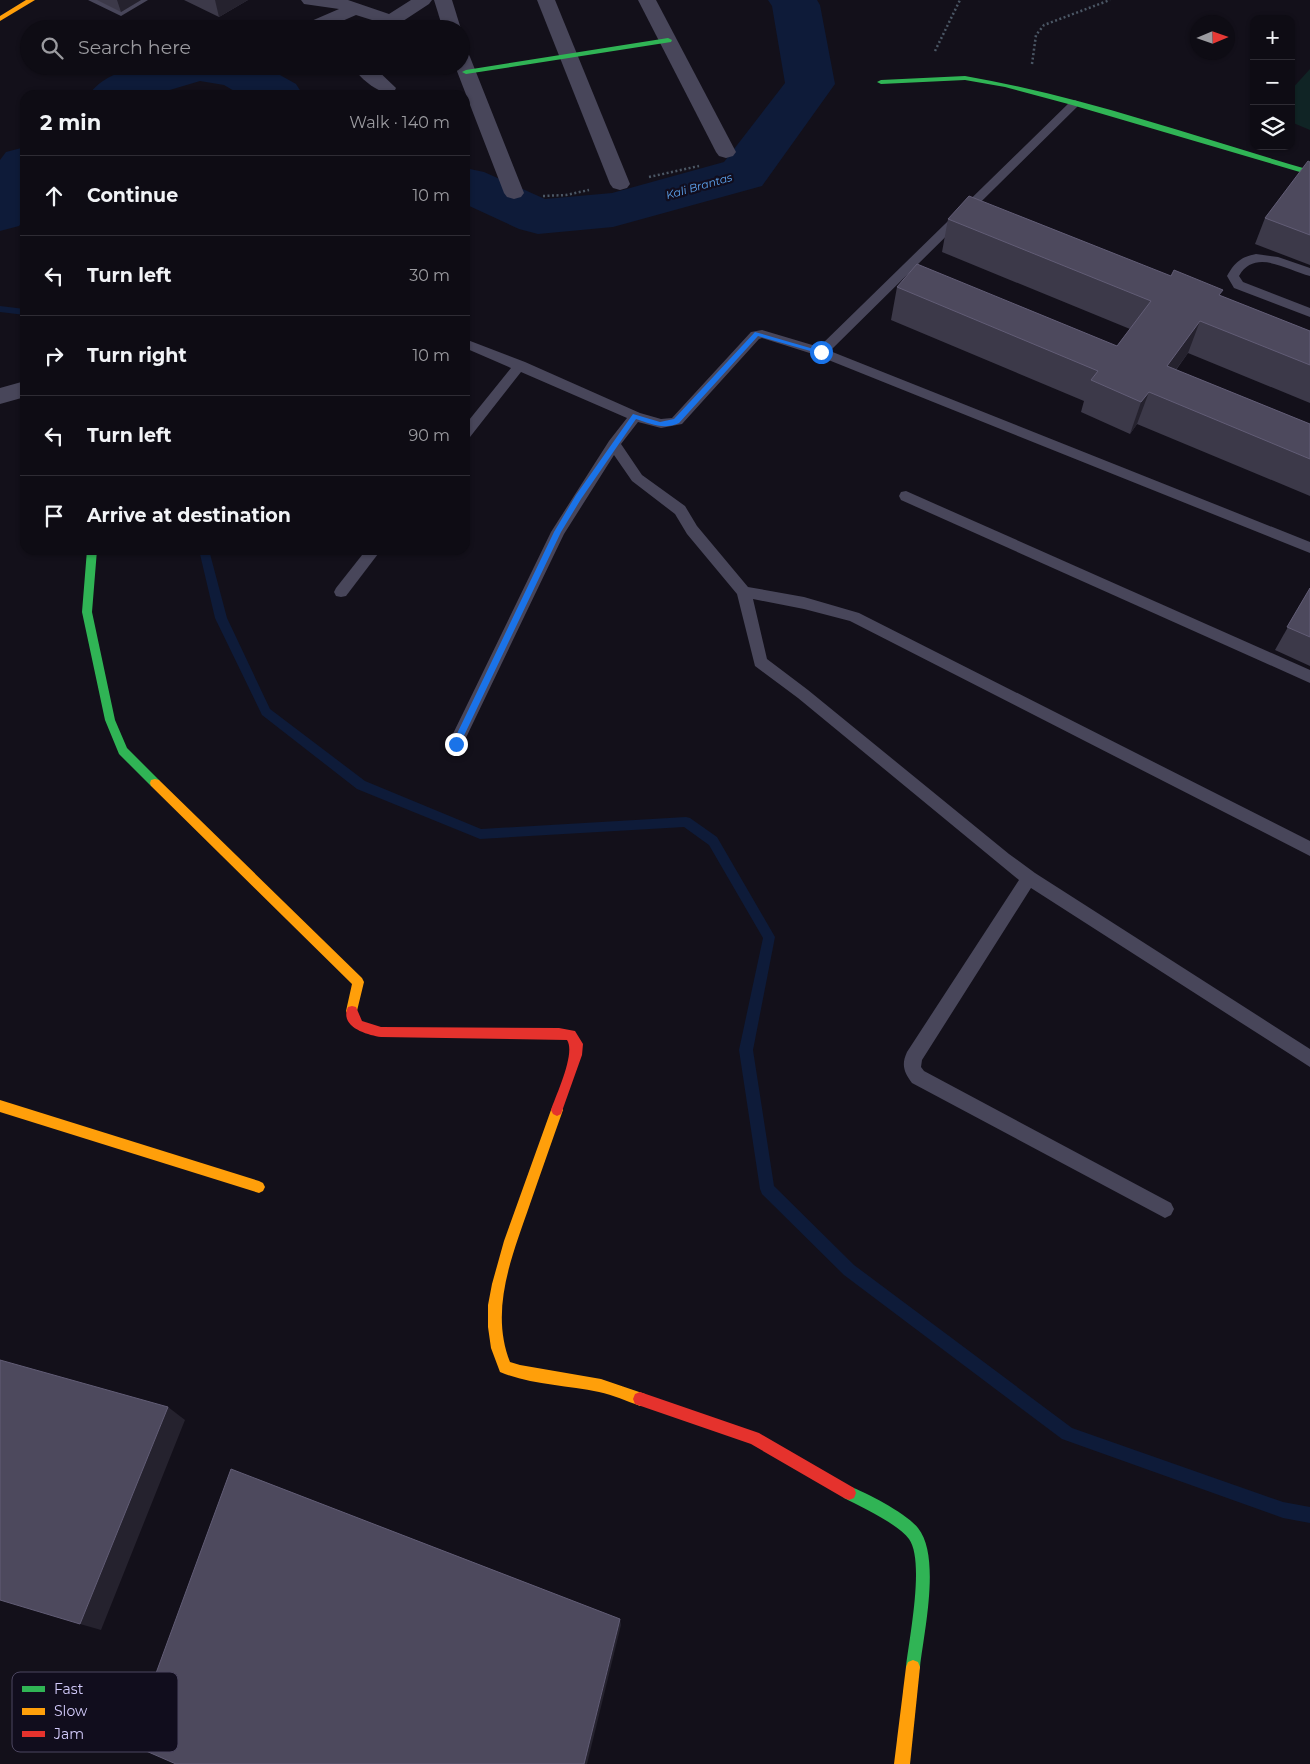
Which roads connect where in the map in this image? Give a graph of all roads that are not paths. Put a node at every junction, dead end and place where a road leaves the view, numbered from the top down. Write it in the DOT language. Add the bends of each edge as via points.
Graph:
graph roads {
  1 [pos="31,0"];
  2 [pos="93,0"];
  3 [pos="143,0"];
  4 [pos="310,0"];
  5 [pos="423,0"];
  6 [pos="443,0"];
  7 [pos="546,0"];
  8 [pos="647,0"];
  9 [pos="356,8"];
  10 [pos="0,19"];
  11 [pos="331,20"];
  12 [pos="388,20"];
  13 [pos="393,20"];
  14 [pos="449,20"];
  15 [pos="668,40"];
  16 [pos="568,55"];
  17 [pos="470,64"];
  18 [pos="372,75"];
  19 [pos="468,75"];
  20 [pos="882,82"];
  21 [pos="387,88"];
  22 [pos="1075,103"];
  23 [pos="726,152"];
  24 [pos="1310,173"];
  25 [pos="620,184"];
  26 [pos="514,193"];
  27 [pos="1310,272"];
  28 [pos="1310,313"];
  29 [pos="470,345"];
  30 [pos="821,352"];
  31 [pos="520,365"];
  32 [pos="20,390"];
  33 [pos="0,396"];
  34 [pos="635,416"];
  35 [pos="470,428"];
  36 [pos="614,444"];
  37 [pos="906,496"];
  38 [pos="1310,548"];
  39 [pos="92,555"];
  40 [pos="370,555"];
  41 [pos="340,592"];
  42 [pos="744,592"];
  43 [pos="1310,677"];
  44 [pos="456,744"];
  45 [pos="1310,849"];
  46 [pos="1029,878"];
  47 [pos="1310,1058"];
  48 [pos="0,1106"];
  49 [pos="259,1186"];
  50 [pos="1165,1209"];
  51 [pos="902,1764"];
  1 -- 10 [label="street"];
  2 -- 3 [label="lane" via="121,13"];
  4 -- 9 [label="street"];
  5 -- 13 [label="street"];
  6 -- 14 [label="street"];
  7 -- 16 [label="street"];
  8 -- 15 [label="street"];
  9 -- 11 [label="street"];
  9 -- 12 [label="street"];
  15 -- 16 [label="street"];
  15 -- 23 [label="street"];
  16 -- 17 [label="street"];
  16 -- 25 [label="street"];
  18 -- 21 [label="street"];
  19 -- 26 [label="street"];
  20 -- 22 [label="street" via="983,80"];
  22 -- 24 [label="street"];
  22 -- 30 [label="lane"];
  27 -- 28 [label="lane" via="1255,256 1246,258 1233,276 1238,285"];
  29 -- 31 [label="lane"];
  30 -- 34 [label="lane" via="757,334 677,421 659,425"];
  30 -- 38 [label="lane"];
  31 -- 34 [label="lane"];
  31 -- 35 [label="lane"];
  32 -- 33 [label="street"];
  34 -- 36 [label="lane"];
  36 -- 42 [label="lane" via="637,478 680,510 692,530"];
  36 -- 44 [label="lane" via="558,532"];
  37 -- 43 [label="lane"];
  39 -- 51 [label="street" via="87,612 110,720 124,751 358,982 352,1005 355,1024 365,1030 381,1032 559,1033 571,1035 577,1044 576,1055 503,1263 494,1331 498,1354 505,1367 601,1386 754,1438 888,1515 913,1533 921,1552 923,1572"];
  40 -- 41 [label="lane"];
  42 -- 45 [label="lane" via="804,603 854,617"];
  42 -- 46 [label="lane" via="760,662"];
  46 -- 47 [label="lane"];
  46 -- 50 [label="lane" via="913,1058 912,1069 918,1077"];
  48 -- 49 [label="street"];
}
